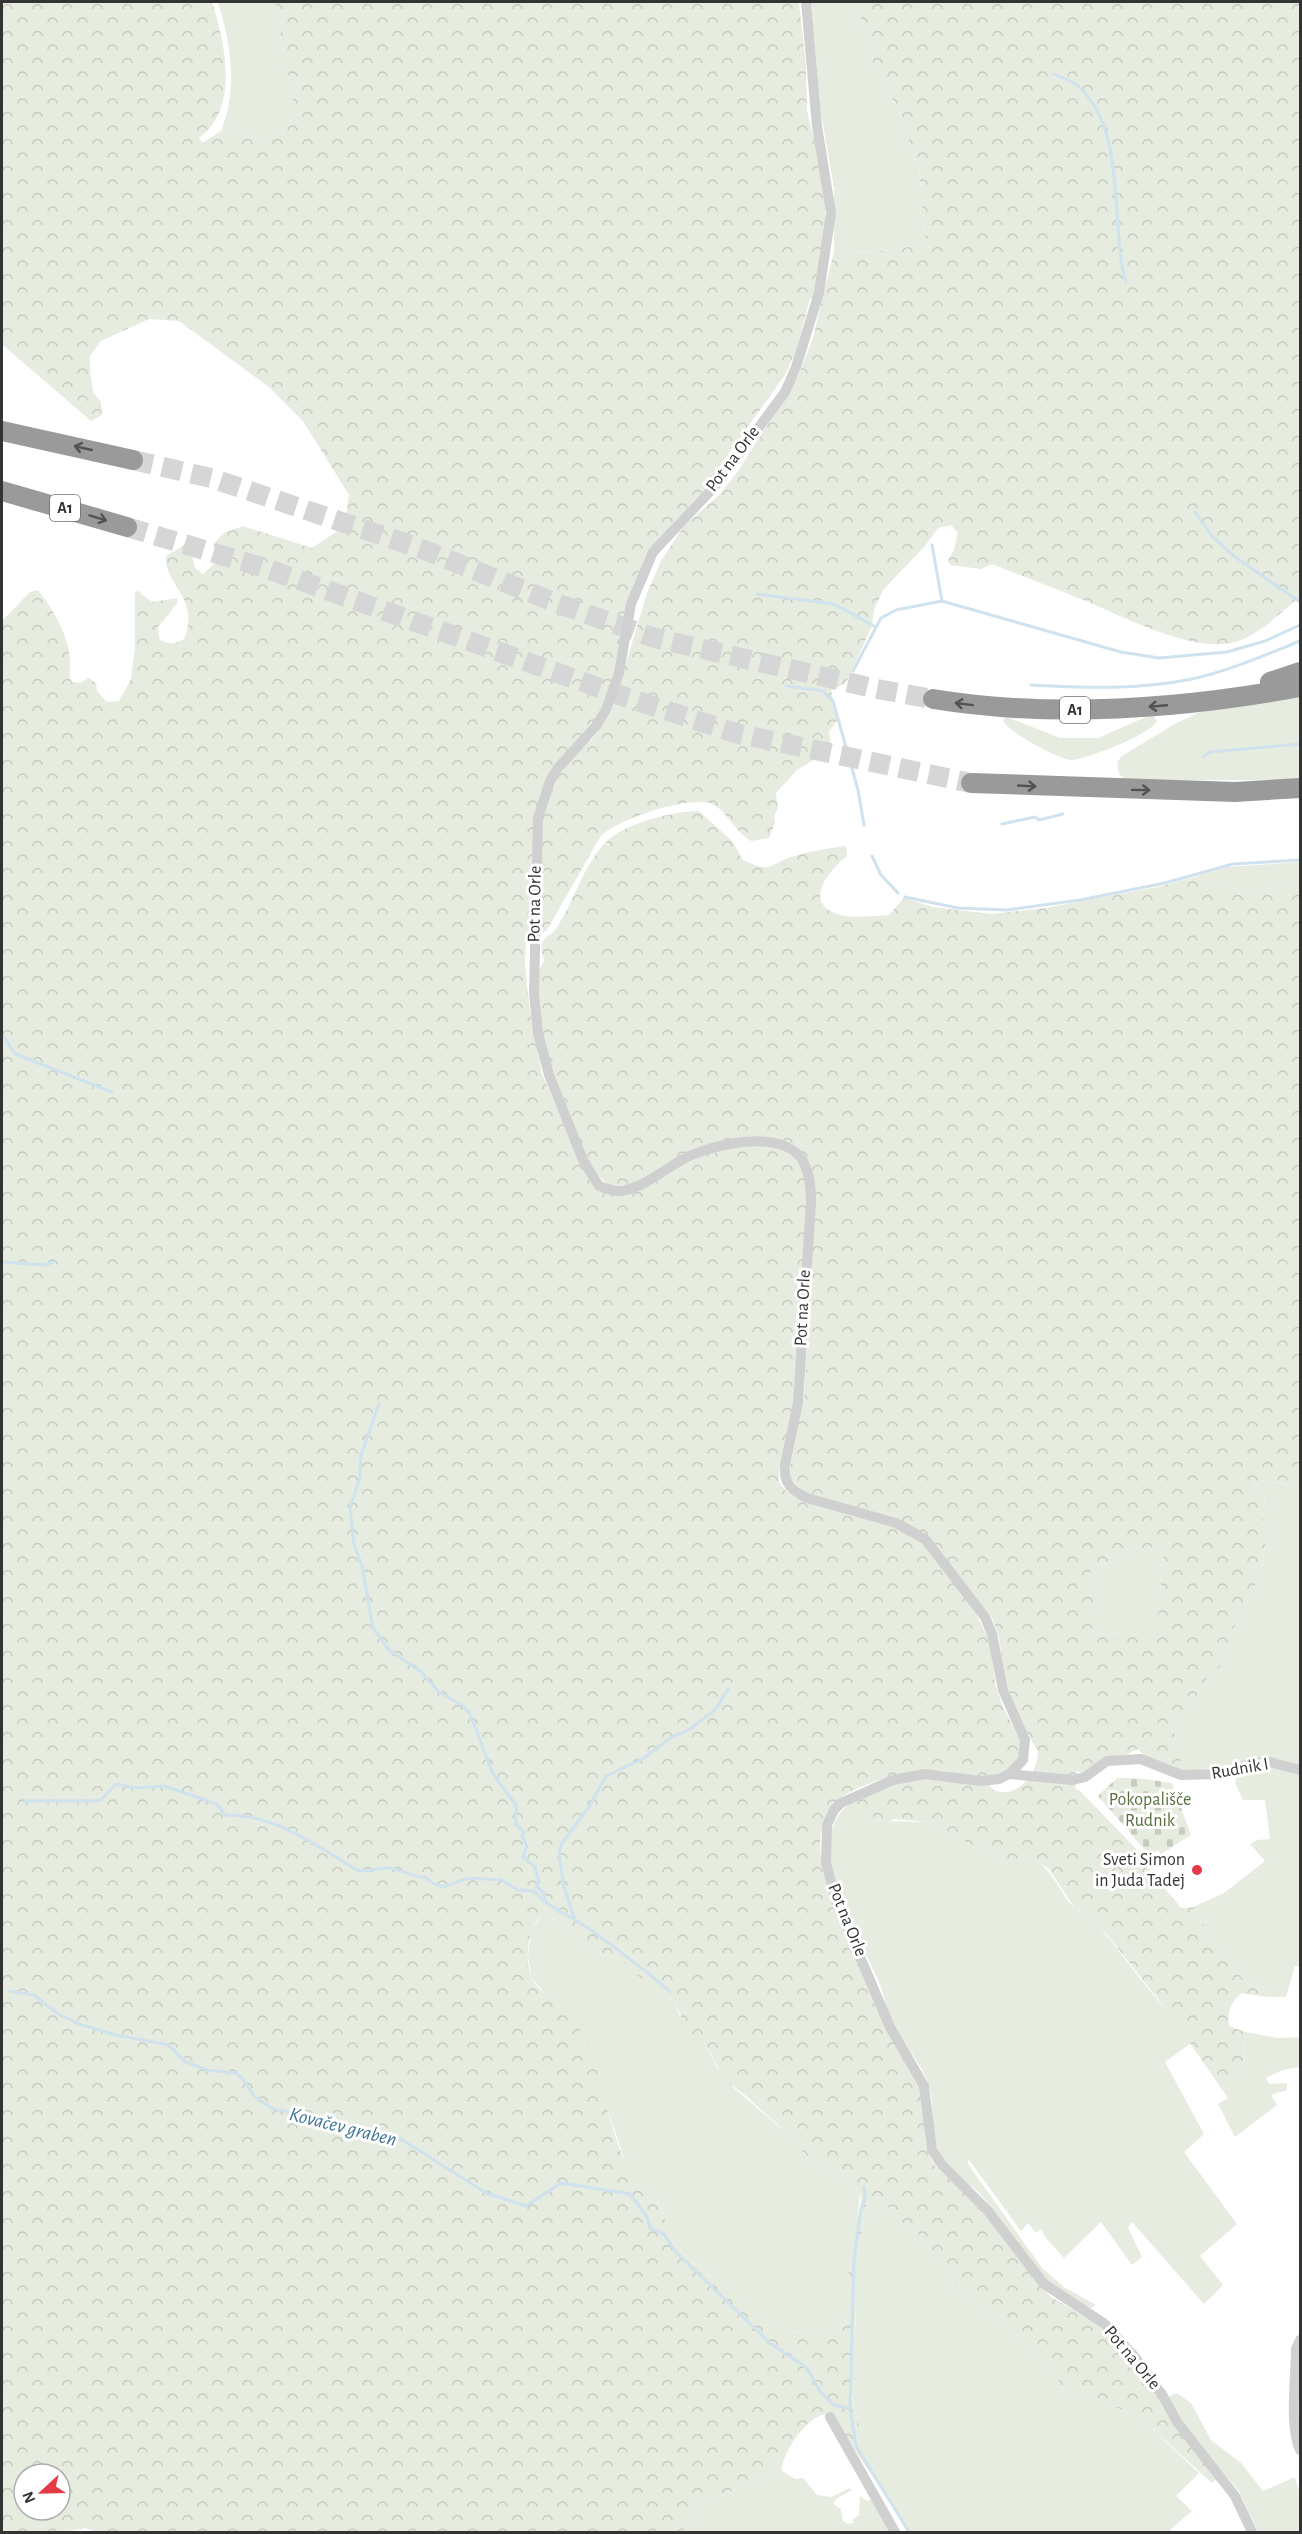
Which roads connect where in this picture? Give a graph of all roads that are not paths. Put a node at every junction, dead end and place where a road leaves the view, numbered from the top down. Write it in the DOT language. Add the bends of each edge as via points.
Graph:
graph roads {
  1 [pos="806,2"];
  2 [pos="2,431"];
  3 [pos="133,460"];
  4 [pos="2,491"];
  5 [pos="127,527"];
  6 [pos="1300,672"];
  7 [pos="1300,687"];
  8 [pos="933,699"];
  9 [pos="1216,700"];
  10 [pos="971,783"];
  11 [pos="1300,788"];
  12 [pos="1235,792"];
  13 [pos="1300,800"];
  14 [pos="1300,1770"];
  15 [pos="1009,1774"];
  16 [pos="1300,2340"];
  17 [pos="830,2417"];
  18 [pos="1300,2450"];
  19 [pos="895,2532"];
  20 [pos="1252,2532"];
  1 -- 15 [label="street, Pot na Orle" via="817,126 831,213 819,293 785,392 716,486 653,552 631,604 618,673 606,710 558,768 543,799 536,841 534,994 538,1033 549,1076 583,1160 599,1186 625,1191 686,1158 736,1143 778,1144 801,1158 811,1185 811,1203 798,1403 784,1475 787,1484 807,1498 896,1523 925,1539 969,1594 993,1634 1003,1690 1025,1740 1023,1760"];
  3 -- 2 [label="highway, one-way"];
  4 -- 5 [label="highway, A1, one-way"];
  6 -- 9 [label="highway"];
  7 -- 9 [label="highway, A1"];
  9 -- 8 [label="highway, A1, one-way" via="1071,710"];
  10 -- 12 [label="highway, one-way"];
  11 -- 12 [label="highway"];
  12 -- 13 [label="highway"];
  14 -- 15 [label="street, Rudnik I" via="1270,1762 1219,1774 1181,1775 1141,1759 1107,1761 1085,1778 1073,1780"];
  15 -- 20 [label="street, Pot na Orle" via="980,1781 939,1774 914,1775 892,1780 841,1803 830,1816 825,1836 826,1863 836,1901 890,2027 924,2086 929,2140 936,2157 988,2211 1044,2284 1105,2324 1135,2357 1177,2422 1236,2496"];
  16 -- 18 [label="street" via="1296,2349 1295,2411"];
  17 -- 19 [label="street"];
}
